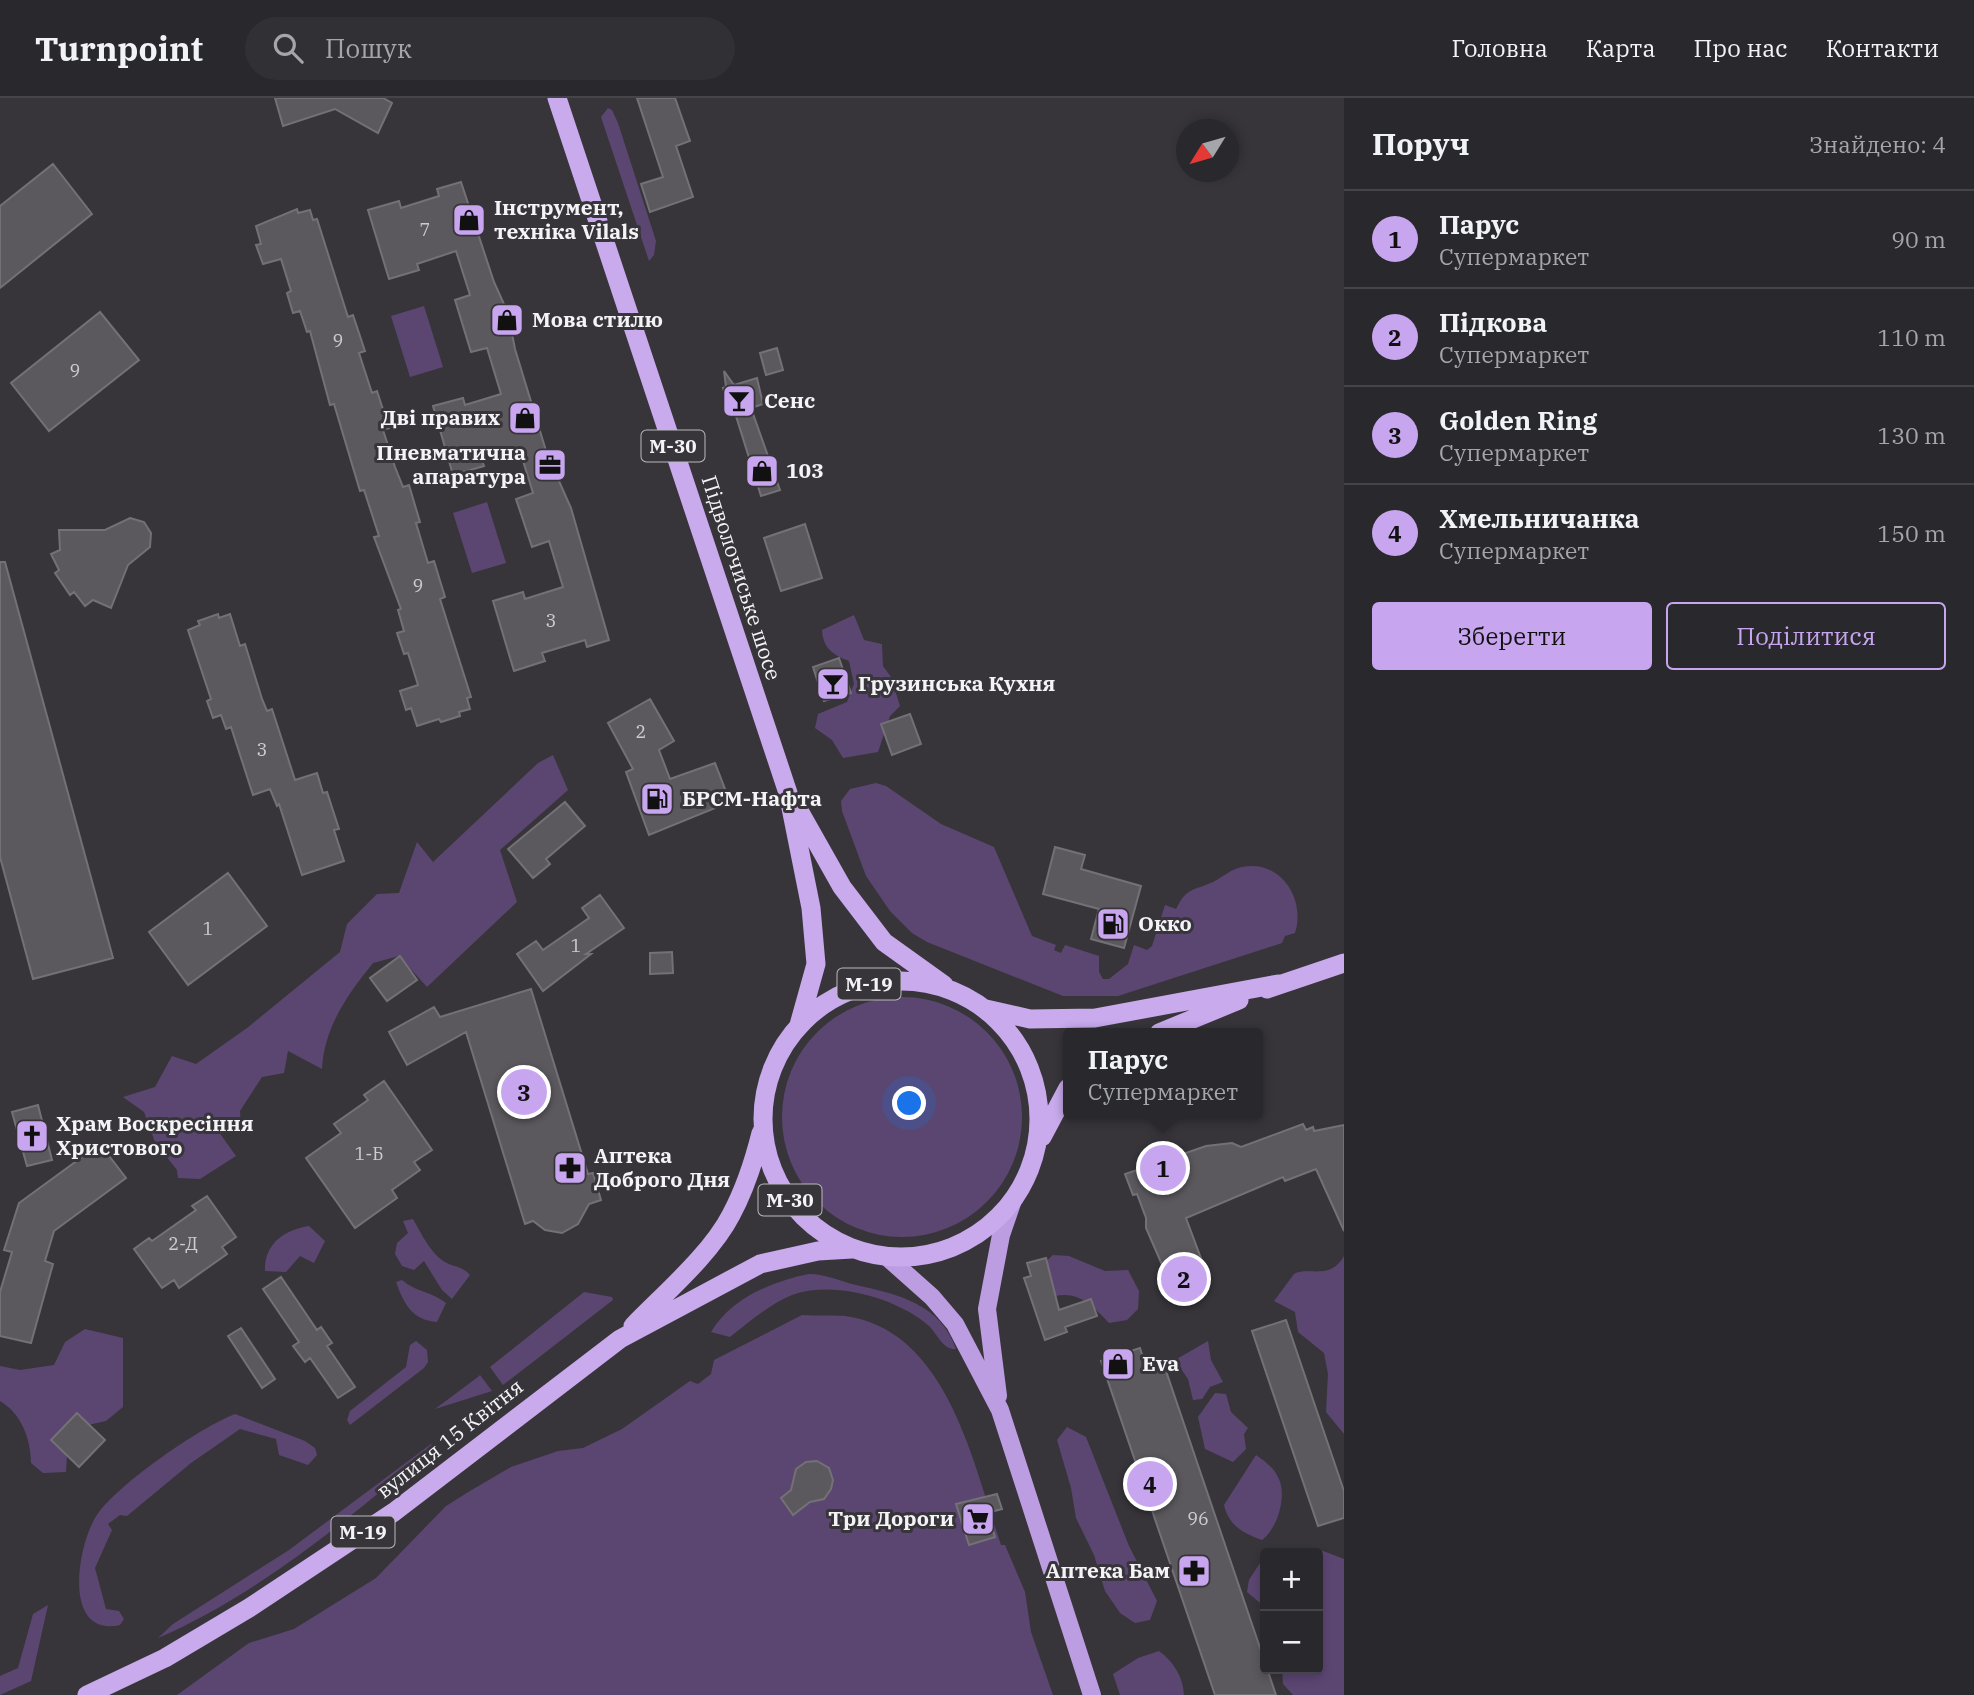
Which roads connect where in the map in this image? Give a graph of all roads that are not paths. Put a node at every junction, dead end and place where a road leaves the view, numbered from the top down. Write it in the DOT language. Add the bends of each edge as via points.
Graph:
graph roads {
  1 [pos="557,98"];
  2 [pos="788,793"];
  3 [pos="1344,963"];
  4 [pos="1278,984"];
  5 [pos="949,989"];
  6 [pos="985,1009"];
  7 [pos="799,1025"];
  8 [pos="1171,1028"];
  9 [pos="1063,1098"];
  10 [pos="762,1125"];
  11 [pos="1035,1155"];
  12 [pos="1013,1200"];
  13 [pos="852,1249"];
  14 [pos="887,1257"];
  15 [pos="620,1339"];
  16 [pos="1000,1410"];
  17 [pos="87,1695"];
  18 [pos="1092,1695"];
  1 -- 2 [label="highway, Підволочиське шосе / М-30"];
  2 -- 5 [label="highway, Підволочиське шосе / М-30" via="842,887 884,942"];
  2 -- 7 [label="highway, Підволочиське шосе / М-30" via="811,908 816,964"];
  3 -- 4 [label="highway, М-19"];
  4 -- 6 [label="highway, М-19" via="1096,1018 1030,1019"];
  4 -- 8 [label="highway, М-19"];
  5 -- 6 [label="highway, М-19"];
  5 -- 7 [label="highway, М-19" via="909,981 869,984 831,999"];
  6 -- 11 [label="highway" via="1014,1038 1032,1074 1039,1115"];
  7 -- 10 [label="highway, М-19" via="770,1071"];
  9 -- 11 [label="highway, М-19"];
  10 -- 13 [label="highway, М-30" via="780,1187 799,1213 823,1234"];
  10 -- 15 [label="highway, вулиця 15 Квітня / М-19" via="752,1168 730,1218"];
  11 -- 12 [label="highway, М-19"];
  12 -- 14 [label="highway, М-19" via="979,1234 935,1253"];
  12 -- 16 [label="main road" via="986,1309"];
  13 -- 14 [label="highway, М-19"];
  13 -- 15 [label="highway, вулиця 15 Квітня / М-19" via="760,1264"];
  14 -- 16 [label="main road" via="932,1297 954,1324"];
  15 -- 17 [label="highway, вулиця 15 Квітня / М-19" via="372,1527 177,1651"];
  16 -- 18 [label="main road"];
}
